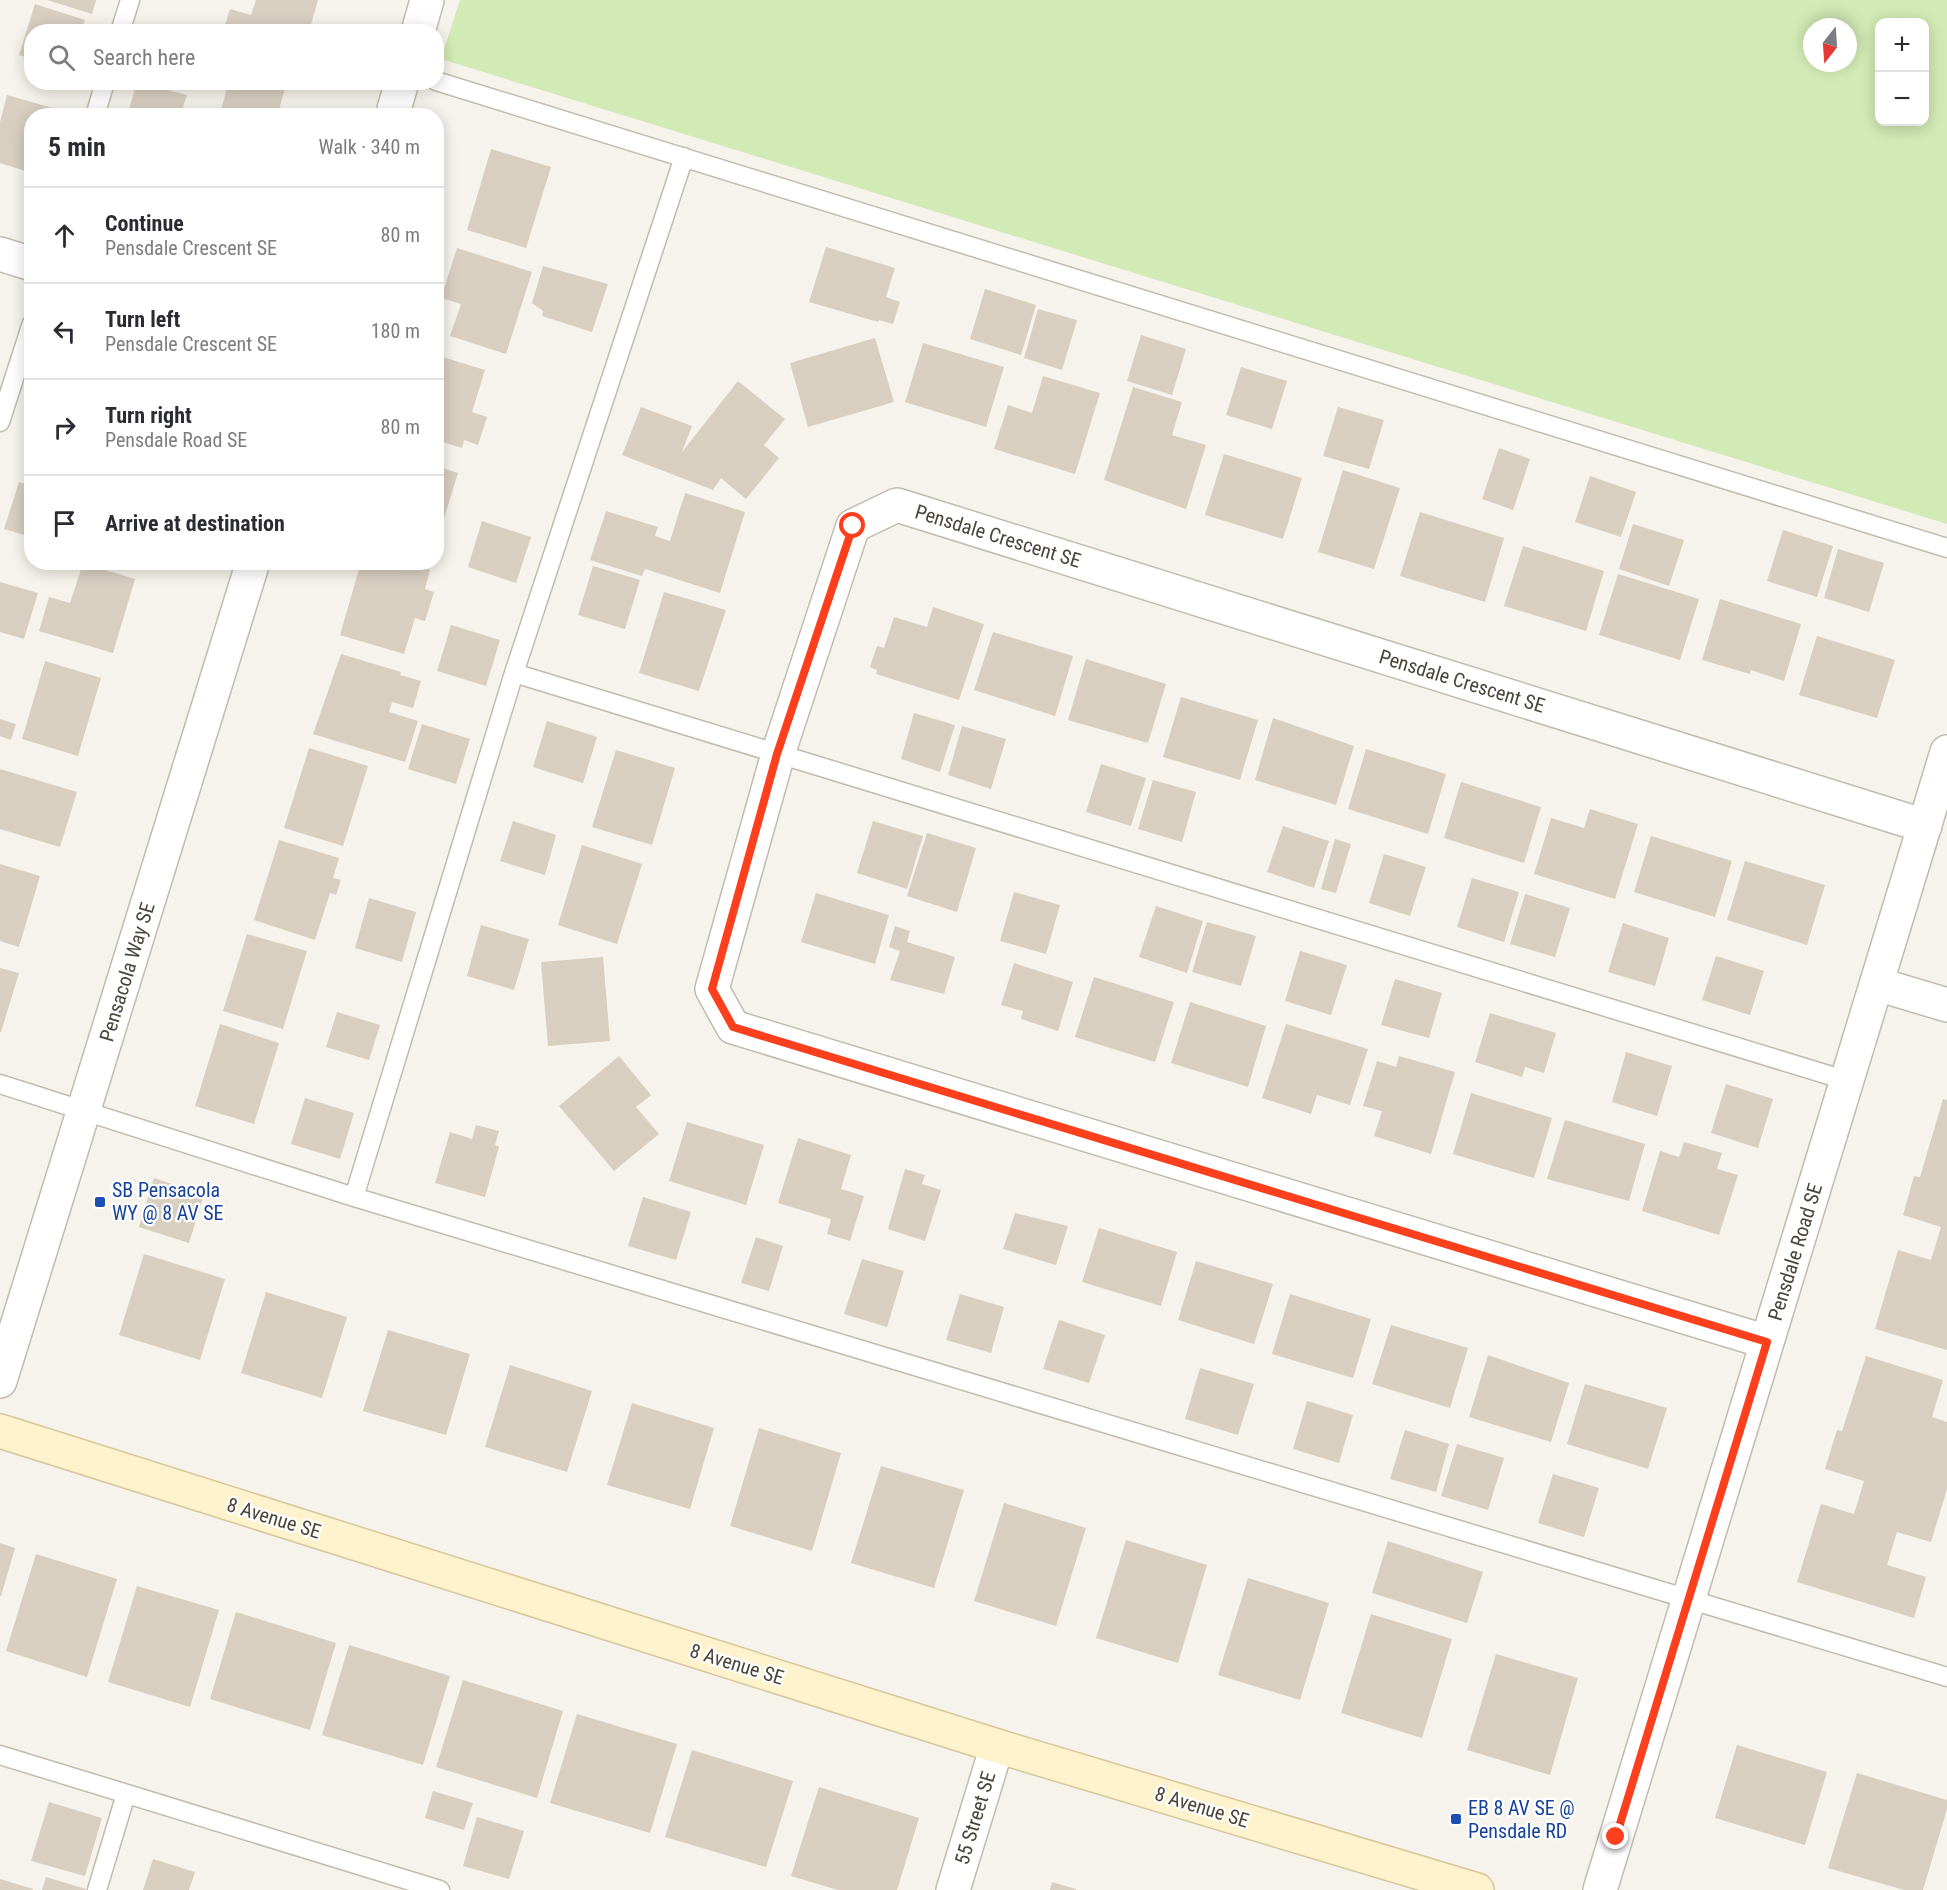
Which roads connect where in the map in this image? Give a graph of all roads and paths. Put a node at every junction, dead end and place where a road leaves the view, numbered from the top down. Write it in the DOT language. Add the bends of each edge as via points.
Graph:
graph roads {
  1 [pos="130,0"];
  2 [pos="427,0"];
  3 [pos="122,24"];
  4 [pos="420,24"];
  5 [pos="444,83"];
  6 [pos="103,90"];
  7 [pos="400,90"];
  8 [pos="97,108"];
  9 [pos="394,108"];
  10 [pos="684,157"];
  11 [pos="0,254"];
  12 [pos="24,262"];
  13 [pos="24,347"];
  14 [pos="0,422"];
  15 [pos="1947,548"];
  16 [pos="251,570"];
  17 [pos="514,673"];
  18 [pos="1947,752"];
  19 [pos="777,754"];
  20 [pos="1925,826"];
  21 [pos="1877,984"];
  22 [pos="1947,1005"];
  23 [pos="1848,1081"];
  24 [pos="0,1084"];
  25 [pos="85,1110"];
  26 [pos="354,1197"];
  27 [pos="1767,1342"];
  28 [pos="0,1381"];
  29 [pos="0,1431"];
  30 [pos="1689,1599"];
  31 [pos="1947,1677"];
  32 [pos="997,1746"];
  33 [pos="0,1755"];
  34 [pos="126,1794"];
  35 [pos="97,1890"];
  36 [pos="440,1890"];
  37 [pos="953,1890"];
  38 [pos="1477,1890"];
  39 [pos="1600,1890"];
  1 -- 3 [label="lane"];
  2 -- 4 [label="street"];
  5 -- 10 [label="lane"];
  6 -- 8 [label="lane"];
  7 -- 9 [label="street"];
  10 -- 15 [label="lane"];
  10 -- 17 [label="lane"];
  11 -- 12 [label="street"];
  13 -- 14 [label="lane"];
  16 -- 25 [label="street, Pensacola Way SE"];
  17 -- 19 [label="lane"];
  17 -- 26 [label="lane"];
  18 -- 20 [label="street, Pensdale Road SE"];
  19 -- 20 [label="street, Pensdale Crescent SE" via="853,526 897,505"];
  19 -- 23 [label="lane"];
  19 -- 27 [label="street, Pensdale Crescent SE" via="712,989 733,1027"];
  20 -- 21 [label="street, Pensdale Road SE"];
  21 -- 22 [label="street"];
  21 -- 23 [label="street, Pensdale Road SE"];
  23 -- 27 [label="street, Pensdale Road SE"];
  24 -- 25 [label="lane"];
  25 -- 26 [label="lane"];
  25 -- 28 [label="street, Pensacola Way SE"];
  26 -- 30 [label="lane"];
  27 -- 30 [label="street, Pensdale Road SE"];
  29 -- 32 [label="street, 8 Avenue SE"];
  30 -- 31 [label="lane"];
  30 -- 39 [label="street, Pensdale Road SE"];
  32 -- 37 [label="street, 55 Street SE"];
  32 -- 38 [label="street, 8 Avenue SE"];
  33 -- 34 [label="lane"];
  34 -- 35 [label="lane"];
  34 -- 36 [label="lane"];
}
